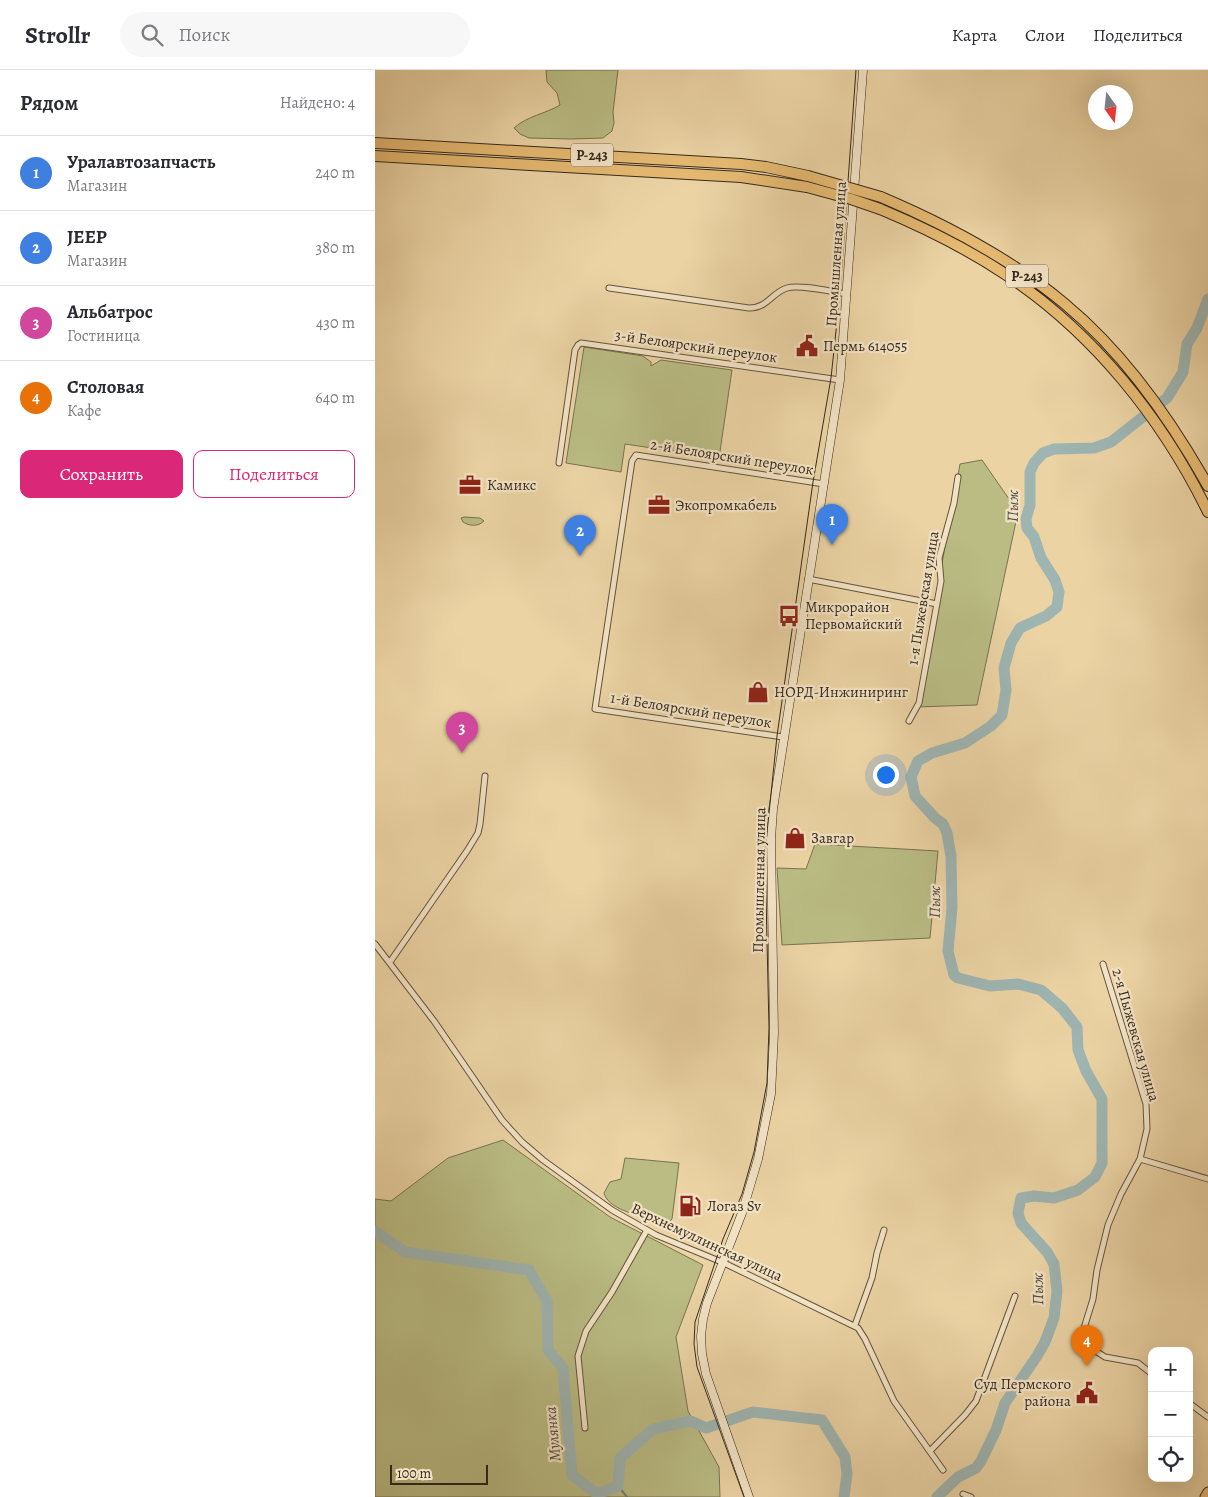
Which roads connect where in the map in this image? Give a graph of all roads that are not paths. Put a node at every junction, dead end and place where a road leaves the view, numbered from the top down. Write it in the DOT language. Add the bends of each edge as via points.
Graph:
graph roads {
  1 [pos="863,70"];
  2 [pos="375,143"];
  3 [pos="375,156"];
  4 [pos="609,288"];
  5 [pos="847,294"];
  6 [pos="840,380"];
  7 [pos="1141,395"];
  8 [pos="559,463"];
  9 [pos="958,477"];
  10 [pos="824,484"];
  11 [pos="1208,486"];
  12 [pos="1208,512"];
  13 [pos="807,579"];
  14 [pos="937,604"];
  15 [pos="595,709"];
  16 [pos="909,721"];
  17 [pos="783,737"];
  18 [pos="485,776"];
  19 [pos="375,944"];
  20 [pos="390,962"];
  21 [pos="1103,964"];
  22 [pos="1140,1159"];
  23 [pos="1208,1179"];
  24 [pos="647,1230"];
  25 [pos="884,1230"];
  26 [pos="723,1263"];
  27 [pos="1015,1296"];
  28 [pos="855,1325"];
  29 [pos="1148,1371"];
  30 [pos="1193,1406"];
  31 [pos="1208,1417"];
  32 [pos="585,1428"];
  33 [pos="930,1451"];
  34 [pos="943,1470"];
  35 [pos="1208,1492"];
  36 [pos="963,1494"];
  37 [pos="749,1497"];
  38 [pos="971,1497"];
  39 [pos="1205,1497"];
  1 -- 5 [label="street, Промышленная улица"];
  2 -- 7 [label="highway, Р-243, bridge" via="741,164 808,176 881,197 968,238 1042,286 1092,329 1122,361"];
  3 -- 7 [label="highway, Р-243, bridge" via="741,177 807,187 851,199 924,228 1005,273 1035,294 1083,336"];
  4 -- 5 [label="street" via="749,308 761,306 780,291 792,287"];
  5 -- 6 [label="street, Промышленная улица"];
  6 -- 8 [label="street, 3-й Белоярский переулок" via="584,343 575,350"];
  6 -- 10 [label="street, Промышленная улица"];
  7 -- 11 [label="highway, Р-243" via="1172,427"];
  7 -- 12 [label="highway, Р-243"];
  9 -- 14 [label="street, 1-я Пыжевская улица" via="939,558 941,581"];
  10 -- 13 [label="street, Промышленная улица"];
  10 -- 15 [label="street, 2-й Белоярский переулок" via="636,456 632,461"];
  13 -- 14 [label="street"];
  13 -- 17 [label="street, Промышленная улица"];
  14 -- 16 [label="street, 1-я Пыжевская улица" via="919,703"];
  15 -- 17 [label="street, 1-й Белоярский переулок"];
  17 -- 26 [label="street, Промышленная улица" via="771,839 774,1033 771,1094 758,1159"];
  18 -- 20 [label="street" via="477,833"];
  19 -- 20 [label="street, Верхнемуллинская улица"];
  20 -- 24 [label="street, Верхнемуллинская улица" via="521,1142 611,1210"];
  21 -- 22 [label="street, 2-я Пыжевская улица" via="1145,1104 1147,1129"];
  22 -- 23 [label="street"];
  22 -- 29 [label="street, 2-я Пыжевская улица" via="1108,1225 1093,1300 1080,1341 1105,1357 1137,1363"];
  24 -- 26 [label="street, Верхнемуллинская улица"];
  24 -- 32 [label="street" via="586,1331 578,1356"];
  25 -- 28 [label="street" via="872,1278"];
  26 -- 28 [label="street, Верхнемуллинская улица"];
  26 -- 37 [label="street, Промышленная улица" via="707,1303 701,1336 702,1354 712,1394"];
  27 -- 33 [label="street" via="976,1401"];
  28 -- 33 [label="street" via="865,1339 894,1401"];
  30 -- 31 [label="street"];
  33 -- 34 [label="street"];
  35 -- 39 [label="main road"];
  36 -- 38 [label="street"];
}
